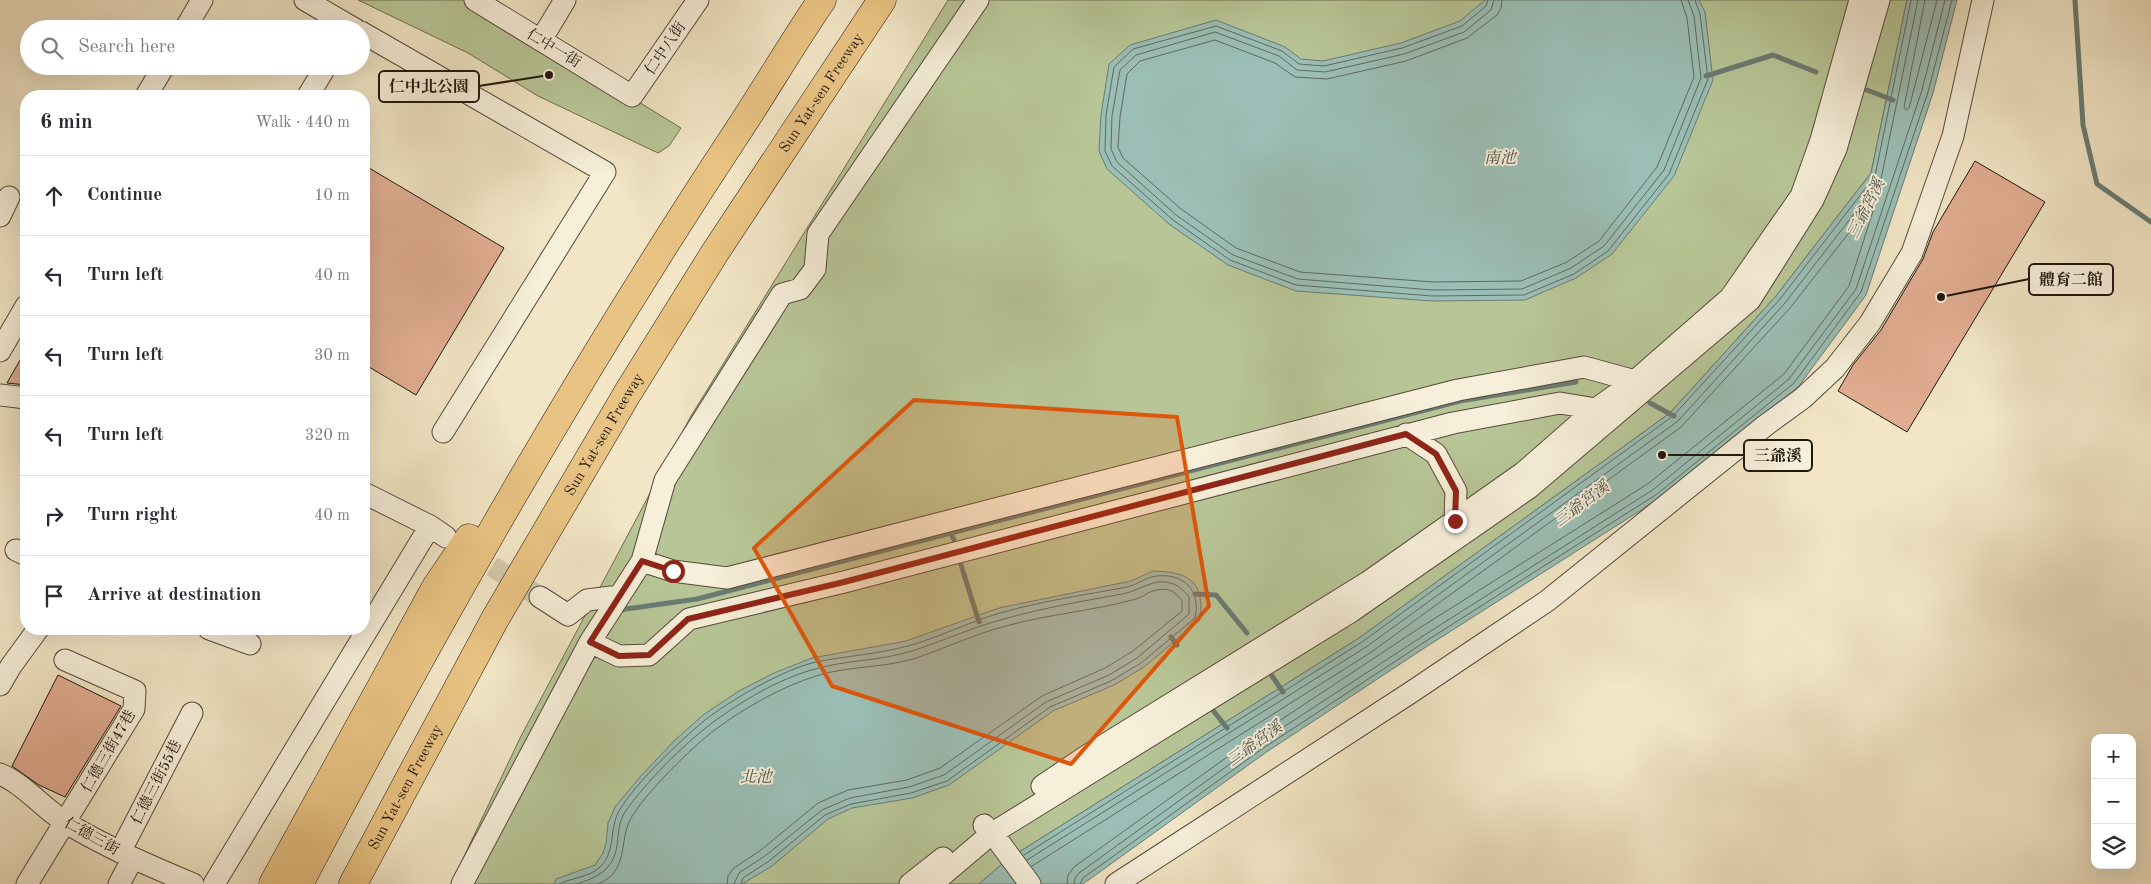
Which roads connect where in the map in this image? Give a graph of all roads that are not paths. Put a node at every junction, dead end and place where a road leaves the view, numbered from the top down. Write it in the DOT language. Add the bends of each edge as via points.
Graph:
graph roads {
  1 [pos="202,0"];
  2 [pos="305,0"];
  3 [pos="475,0"];
  4 [pos="565,0"];
  5 [pos="698,0"];
  6 [pos="822,0"];
  7 [pos="882,0"];
  8 [pos="978,0"];
  9 [pos="1860,0"];
  10 [pos="1878,0"];
  11 [pos="1982,0"];
  12 [pos="190,20"];
  13 [pos="339,20"];
  14 [pos="370,38"];
  15 [pos="541,40"];
  16 [pos="159,75"];
  17 [pos="321,75"];
  18 [pos="150,90"];
  19 [pos="312,90"];
  20 [pos="632,96"];
  21 [pos="20,316"];
  22 [pos="0,351"];
  23 [pos="586,370"];
  24 [pos="1635,381"];
  25 [pos="0,395"];
  26 [pos="20,397"];
  27 [pos="1596,409"];
  28 [pos="443,432"];
  29 [pos="1406,434"];
  30 [pos="370,496"];
  31 [pos="1455,521"];
  32 [pos="642,561"];
  33 [pos="619,596"];
  34 [pos="540,597"];
  35 [pos="495,619"];
  36 [pos="225,635"];
  37 [pos="32,637"];
  38 [pos="590,642"];
  39 [pos="250,644"];
  40 [pos="65,660"];
  41 [pos="0,685"];
  42 [pos="192,713"];
  43 [pos="0,774"];
  44 [pos="66,823"];
  45 [pos="991,834"];
  46 [pos="127,855"];
  47 [pos="27,884"];
  48 [pos="119,884"];
  49 [pos="193,884"];
  50 [pos="214,884"];
  51 [pos="273,884"];
  52 [pos="299,884"];
  53 [pos="353,884"];
  54 [pos="372,884"];
  55 [pos="462,884"];
  56 [pos="910,884"];
  57 [pos="932,884"];
  58 [pos="1030,884"];
  59 [pos="1116,884"];
  1 -- 12 [label="street"];
  2 -- 13 [label="street"];
  3 -- 15 [label="street, 仁中一街"];
  4 -- 15 [label="street"];
  5 -- 20 [label="street, 仁中八街"];
  6 -- 23 [label="highway"];
  7 -- 35 [label="highway, Sun Yat-sen Freeway" via="709,262"];
  8 -- 32 [label="street" via="818,234 815,269 800,289 782,294 665,480"];
  9 -- 24 [label="street" via="1821,140 1801,196 1730,298"];
  10 -- 45 [label="street" via="1836,149 1813,200 1750,300 1529,488 1352,611"];
  11 -- 59 [label="street" via="1953,136 1912,253 1870,323 1835,368 1803,398 1547,600"];
  14 -- 28 [label="street" via="605,172"];
  15 -- 20 [label="street, 仁中一街"];
  16 -- 18 [label="street"];
  17 -- 19 [label="street"];
  21 -- 22 [label="street"];
  23 -- 51 [label="highway" via="436,587"];
  23 -- 52 [label="highway" via="455,595"];
  24 -- 27 [label="street"];
  24 -- 32 [label="street" via="1584,367 1458,390 727,578 673,571"];
  25 -- 26 [label="street"];
  27 -- 29 [label="street" via="1560,403"];
  27 -- 31 [label="street" via="1524,472"];
  29 -- 31 [label="street" via="1436,454 1456,491"];
  29 -- 38 [label="street" via="844,582 688,619 649,655 619,656"];
  30 -- 50 [label="street" via="438,532"];
  31 -- 45 [label="street" via="1368,582 1088,755"];
  32 -- 33 [label="street"];
  33 -- 34 [label="street" via="587,600 568,615"];
  33 -- 38 [label="street"];
  35 -- 53 [label="highway, Sun Yat-sen Freeway"];
  35 -- 54 [label="highway" via="452,728"];
  36 -- 39 [label="street"];
  37 -- 41 [label="street"];
  38 -- 55 [label="street"];
  40 -- 44 [label="street, 仁德三街47巷" via="136,691 134,709"];
  42 -- 46 [label="street, 仁德三街55巷"];
  43 -- 44 [label="street, 仁德三街"];
  44 -- 46 [label="street, 仁德三街"];
  44 -- 47 [label="street"];
  45 -- 56 [label="street"];
  45 -- 57 [label="street"];
  45 -- 58 [label="street"];
  46 -- 48 [label="street, 仁德三街55巷"];
  46 -- 49 [label="street, 仁德三街"];
}
